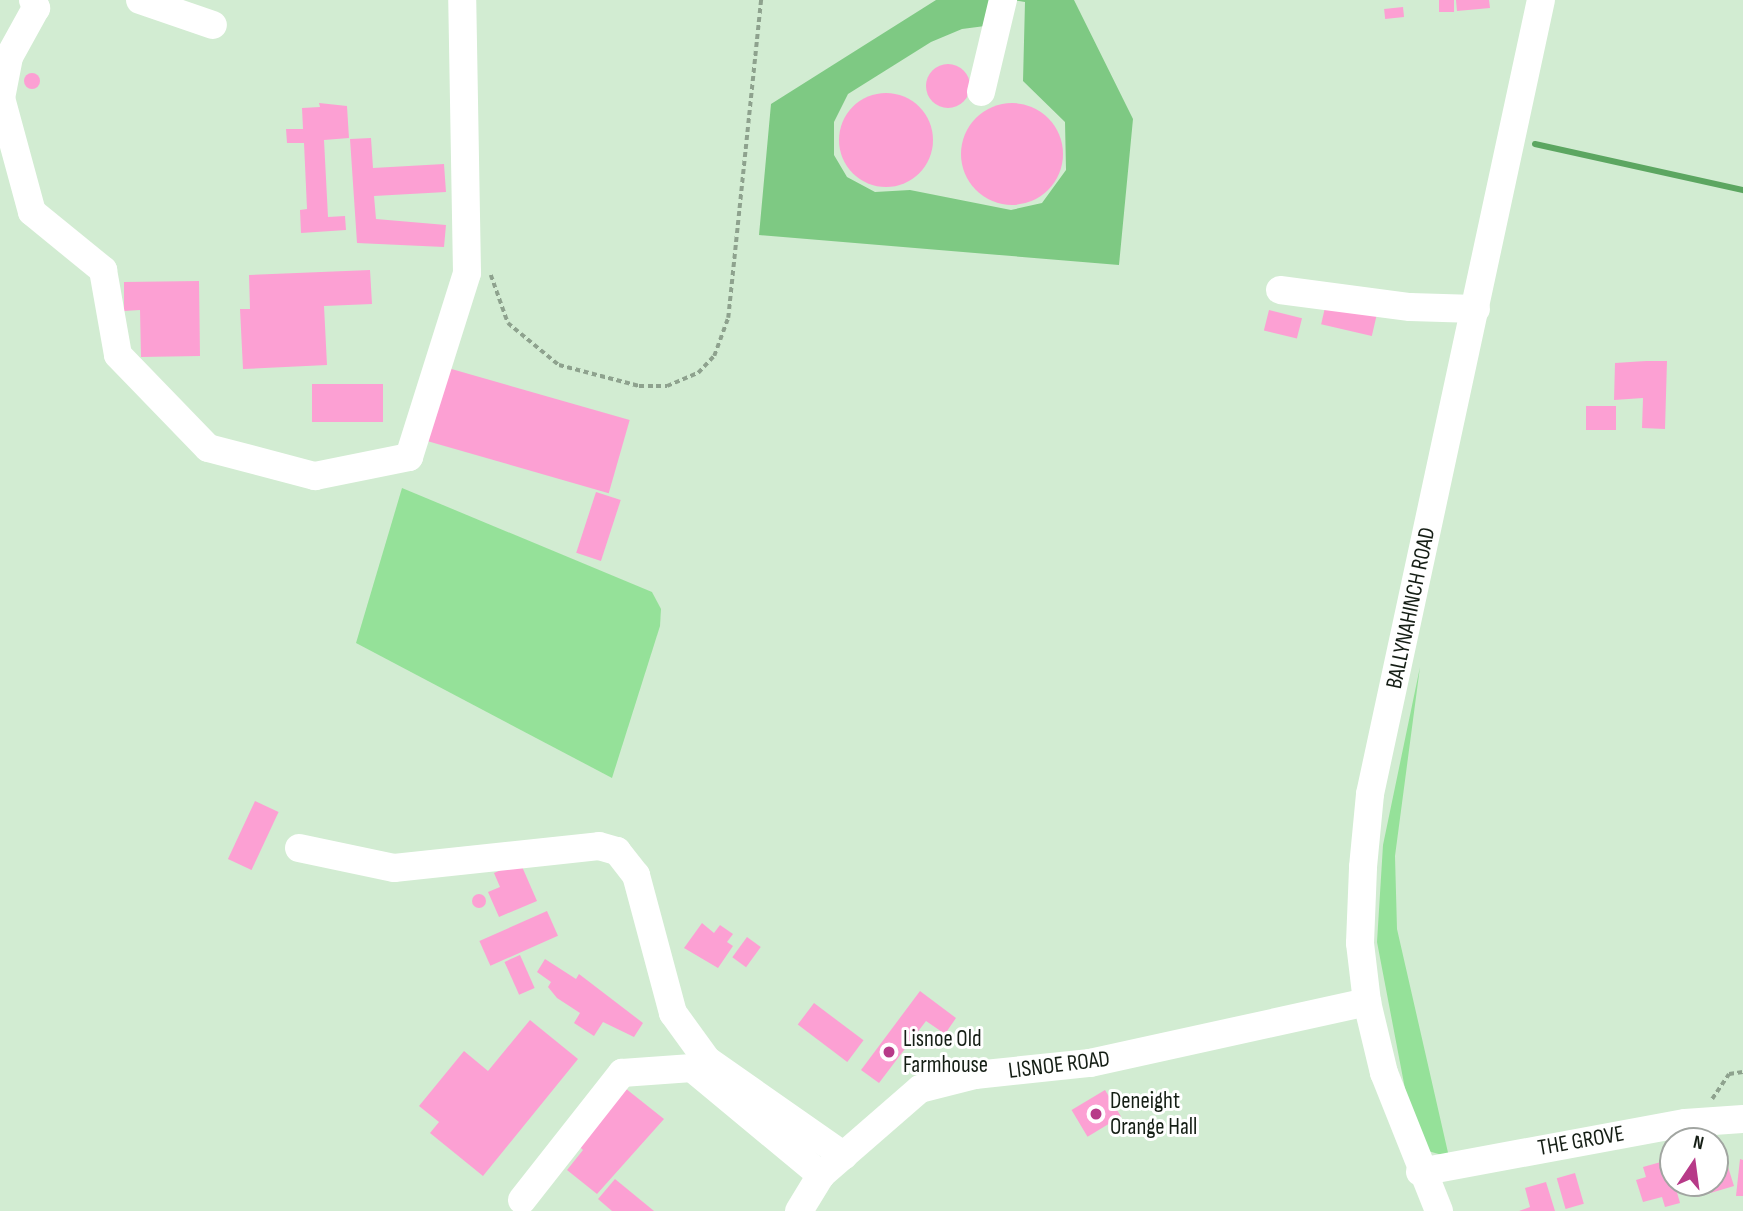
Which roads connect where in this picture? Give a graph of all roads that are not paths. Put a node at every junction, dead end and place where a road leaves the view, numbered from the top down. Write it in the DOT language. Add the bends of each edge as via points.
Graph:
graph roads {
  1 [pos="33,0"];
  2 [pos="140,0"];
  3 [pos="462,0"];
  4 [pos="1003,0"];
  5 [pos="1541,0"];
  6 [pos="213,24"];
  7 [pos="981,92"];
  8 [pos="1280,290"];
  9 [pos="1476,309"];
  10 [pos="299,848"];
  11 [pos="1367,1002"];
  12 [pos="1743,1119"];
  13 [pos="845,1156"];
  14 [pos="1420,1172"];
  15 [pos="821,1175"];
  16 [pos="522,1200"];
  17 [pos="799,1211"];
  18 [pos="1440,1211"];
  1 -- 3 [label="street" via="36,8 9,58 1,98 32,212 103,270 118,355 208,448 315,476 409,457 467,273"];
  2 -- 6 [label="street"];
  4 -- 7 [label="street"];
  5 -- 9 [label="street, BALLYNAHINCH ROAD"];
  8 -- 9 [label="street" via="1410,307"];
  9 -- 11 [label="street, BALLYNAHINCH ROAD" via="1370,794 1360,943"];
  10 -- 13 [label="street" via="394,868 599,846 617,851 636,875 673,1013 707,1060"];
  11 -- 13 [label="street, LISNOE ROAD" via="1090,1063 975,1075 920,1089"];
  11 -- 14 [label="street, BALLYNAHINCH ROAD" via="1384,1073"];
  12 -- 14 [label="street, THE GROVE" via="1707,1121"];
  13 -- 15 [label="street, LISNOE ROAD"];
  14 -- 18 [label="street, BALLYNAHINCH ROAD"];
  15 -- 16 [label="street" via="692,1068 622,1073"];
  15 -- 17 [label="street, LISNOE ROAD"];
}
